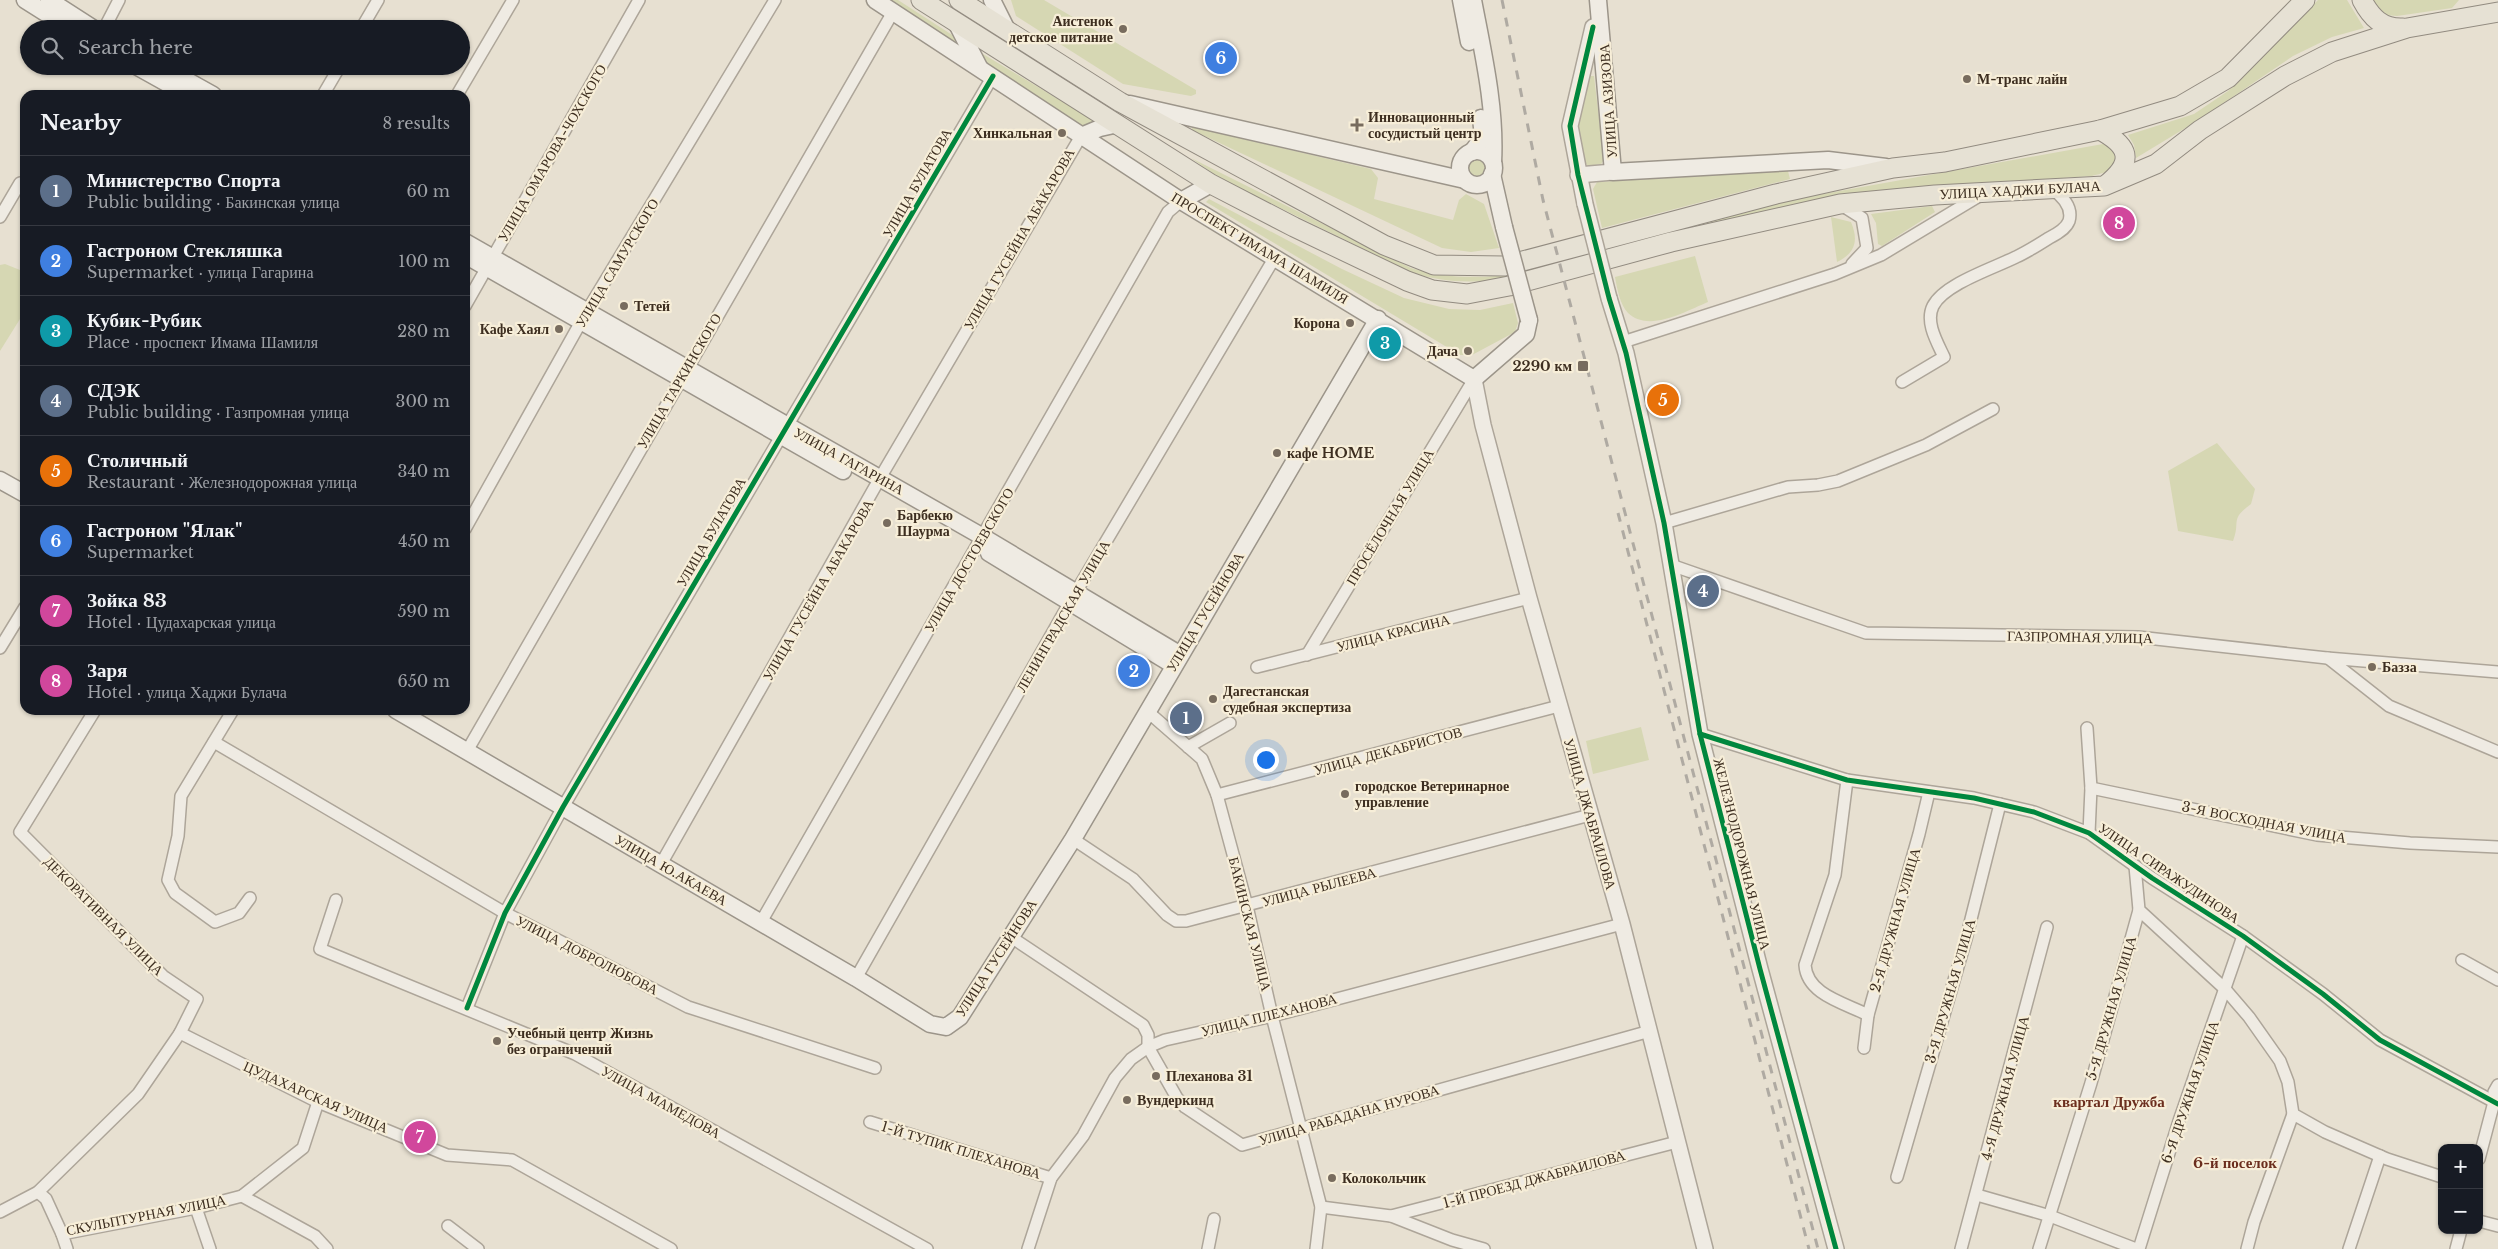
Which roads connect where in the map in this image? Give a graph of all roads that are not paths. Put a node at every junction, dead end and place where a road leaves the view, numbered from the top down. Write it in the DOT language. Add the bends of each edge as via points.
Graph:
graph roads {
  1 [pos="25,0"];
  2 [pos="48,0"];
  3 [pos="119,0"];
  4 [pos="378,0"];
  5 [pos="513,0"];
  6 [pos="639,0"];
  7 [pos="774,0"];
  8 [pos="875,0"];
  9 [pos="921,0"];
  10 [pos="959,0"];
  11 [pos="992,0"];
  12 [pos="1462,0"];
  13 [pos="1473,0"];
  14 [pos="1590,0"];
  15 [pos="1598,0"];
  16 [pos="2305,0"];
  17 [pos="2362,0"];
  18 [pos="893,12"];
  19 [pos="2498,12"];
  20 [pos="57,20"];
  21 [pos="80,20"];
  22 [pos="109,20"];
  23 [pos="366,20"];
  24 [pos="957,24"];
  25 [pos="1598,27"];
  26 [pos="2407,28"];
  27 [pos="1007,30"];
  28 [pos="979,67"];
  29 [pos="470,73"];
  30 [pos="152,75"];
  31 [pos="177,75"];
  32 [pos="335,75"];
  33 [pos="469,75"];
  34 [pos="993,76"];
  35 [pos="179,90"];
  36 [pos="204,90"];
  37 [pos="326,90"];
  38 [pos="460,90"];
  39 [pos="1172,121"];
  40 [pos="1118,124"];
  41 [pos="2100,130"];
  42 [pos="1081,136"];
  43 [pos="1472,152"];
  44 [pos="1828,160"];
  45 [pos="1492,168"];
  46 [pos="1893,168"];
  47 [pos="1613,172"];
  48 [pos="1578,175"];
  49 [pos="1467,176"];
  50 [pos="1834,182"];
  51 [pos="20,183"];
  52 [pos="1211,184"];
  53 [pos="2104,186"];
  54 [pos="2052,189"];
  55 [pos="1985,192"];
  56 [pos="1181,200"];
  57 [pos="1840,204"];
  58 [pos="1499,208"];
  59 [pos="0,217"];
  60 [pos="470,246"];
  61 [pos="470,257"];
  62 [pos="1275,258"];
  63 [pos="490,263"];
  64 [pos="1835,274"];
  65 [pos="470,297"];
  66 [pos="1609,298"];
  67 [pos="584,316"];
  68 [pos="1378,319"];
  69 [pos="1622,342"];
  70 [pos="684,373"];
  71 [pos="1474,379"];
  72 [pos="1902,382"];
  73 [pos="1993,409"];
  74 [pos="783,431"];
  75 [pos="0,480"];
  76 [pos="878,484"];
  77 [pos="20,491"];
  78 [pos="470,520"];
  79 [pos="1664,523"];
  80 [pos="979,541"];
  81 [pos="1671,565"];
  82 [pos="1074,597"];
  83 [pos="1529,598"];
  84 [pos="20,615"];
  85 [pos="0,648"];
  86 [pos="1307,655"];
  87 [pos="2327,658"];
  88 [pos="1176,660"];
  89 [pos="1257,667"];
  90 [pos="2498,672"];
  91 [pos="1560,706"];
  92 [pos="1147,711"];
  93 [pos="93,715"];
  94 [pos="230,715"];
  95 [pos="405,715"];
  96 [pos="1230,723"];
  97 [pos="2088,728"];
  98 [pos="1700,734"];
  99 [pos="214,742"];
  100 [pos="1188,747"];
  101 [pos="466,751"];
  102 [pos="2498,752"];
  103 [pos="1847,780"];
  104 [pos="2091,788"];
  105 [pos="1929,792"];
  106 [pos="1217,795"];
  107 [pos="2000,804"];
  108 [pos="563,807"];
  109 [pos="1590,815"];
  110 [pos="2090,833"];
  111 [pos="1072,839"];
  112 [pos="2498,847"];
  113 [pos="661,864"];
  114 [pos="2135,866"];
  115 [pos="250,898"];
  116 [pos="336,900"];
  117 [pos="1247,906"];
  118 [pos="2138,910"];
  119 [pos="505,913"];
  120 [pos="761,922"];
  121 [pos="1622,924"];
  122 [pos="2047,927"];
  123 [pos="2244,936"];
  124 [pos="1012,937"];
  125 [pos="2462,960"];
  126 [pos="856,978"];
  127 [pos="2498,980"];
  128 [pos="2225,989"];
  129 [pos="467,1008"];
  130 [pos="1868,1015"];
  131 [pos="1272,1016"];
  132 [pos="946,1026"];
  133 [pos="1650,1031"];
  134 [pos="180,1034"];
  135 [pos="1148,1047"];
  136 [pos="1864,1048"];
  137 [pos="875,1068"];
  138 [pos="2498,1085"];
  139 [pos="318,1102"];
  140 [pos="2496,1103"];
  141 [pos="2293,1114"];
  142 [pos="870,1122"];
  143 [pos="1301,1128"];
  144 [pos="1677,1142"];
  145 [pos="2483,1146"];
  146 [pos="2380,1156"];
  147 [pos="2438,1176"];
  148 [pos="1897,1177"];
  149 [pos="1051,1178"];
  150 [pos="38,1192"];
  151 [pos="1977,1195"];
  152 [pos="242,1196"];
  153 [pos="196,1208"];
  154 [pos="1321,1208"];
  155 [pos="0,1212"];
  156 [pos="1392,1216"];
  157 [pos="2050,1216"];
  158 [pos="1214,1219"];
  159 [pos="2483,1222"];
  160 [pos="448,1226"];
  161 [pos="2498,1226"];
  162 [pos="62,1234"];
  163 [pos="2460,1234"];
  164 [pos="67,1249"];
  165 [pos="210,1249"];
  166 [pos="327,1249"];
  167 [pos="478,1249"];
  168 [pos="671,1249"];
  169 [pos="927,1249"];
  170 [pos="1028,1249"];
  171 [pos="1208,1249"];
  172 [pos="1316,1249"];
  173 [pos="1484,1249"];
  174 [pos="1705,1249"];
  175 [pos="1836,1249"];
  176 [pos="1961,1249"];
  177 [pos="2040,1249"];
  178 [pos="2138,1249"];
  179 [pos="2247,1249"];
  180 [pos="2349,1249"];
  181 [pos="2456,1249"];
  1 -- 20 [label="main road"];
  2 -- 21 [label="main road"];
  3 -- 22 [label="street"];
  4 -- 23 [label="street"];
  5 -- 29 [label="street"];
  6 -- 63 [label="street, УЛИЦА ОМАРОВА-ЧОХСКОГО"];
  7 -- 67 [label="street, УЛИЦА САМУРСКОГО"];
  8 -- 18 [label="main road, ПРОСПЕКТ ИМАМА ШАМИЛЯ"];
  9 -- 24 [label="main road"];
  10 -- 27 [label="main road"];
  11 -- 27 [label="main road"];
  12 -- 43 [label="main road" via="1478,87 1483,136"];
  13 -- 45 [label="main road" via="1488,81 1494,146"];
  14 -- 25 [label="main road, УЛИЦА АЗИЗОВА"];
  15 -- 25 [label="main road, УЛИЦА АЗИЗОВА"];
  16 -- 41 [label="main road" via="2228,78 2180,106"];
  17 -- 26 [label="main road" via="2374,19 2382,24"];
  18 -- 28 [label="main road, ПРОСПЕКТ ИМАМА ШАМИЛЯ"];
  18 -- 70 [label="street, УЛИЦА ТАРКИНСКОГО"];
  19 -- 26 [label="main road, УЛИЦА ХАДЖИ БУЛАЧА"];
  24 -- 28 [label="main road"];
  24 -- 40 [label="main road"];
  25 -- 47 [label="main road, УЛИЦА АЗИЗОВА"];
  25 -- 48 [label="street, УЛИЦА АЗИЗОВА" via="1570,126"];
  26 -- 53 [label="main road, УЛИЦА ХАДЖИ БУЛАЧА" via="2332,52 2285,76 2200,130 2156,164"];
  27 -- 39 [label="main road" via="1120,102"];
  28 -- 34 [label="main road, ПРОСПЕКТ ИМАМА ШАМИЛЯ"];
  30 -- 35 [label="main road"];
  31 -- 36 [label="main road"];
  32 -- 37 [label="street"];
  33 -- 38 [label="street"];
  34 -- 42 [label="main road, ПРОСПЕКТ ИМАМА ШАМИЛЯ"];
  34 -- 74 [label="street, УЛИЦА БУЛАТОВА"];
  39 -- 49 [label="main road" via="1428,172 1446,170"];
  39 -- 50 [label="main road" via="1393,248 1434,265 1504,266 1776,194"];
  40 -- 42 [label="main road"];
  40 -- 52 [label="main road"];
  41 -- 46 [label="main road" via="1945,162"];
  41 -- 53 [label="main road" via="2121,144 2124,151 2119,174"];
  42 -- 56 [label="main road, ПРОСПЕКТ ИМАМА ШАМИЛЯ"];
  42 -- 76 [label="street, УЛИЦА ГУСЕЙНА АБАКАРОВА"];
  43 -- 45 [label="main road" via="1482,152"];
  43 -- 49 [label="main road" via="1463,158"];
  44 -- 46 [label="main road"];
  44 -- 47 [label="main road"];
  44 -- 50 [label="main road"];
  45 -- 49 [label="main road" via="1487,181"];
  45 -- 58 [label="main road"];
  46 -- 50 [label="main road"];
  47 -- 48 [label="street"];
  48 -- 66 [label="street, УЛИЦА АЗИЗОВА, bridge"];
  49 -- 58 [label="main road"];
  51 -- 59 [label="street"];
  52 -- 56 [label="main road"];
  52 -- 57 [label="main road, УЛИЦА ХАДЖИ БУЛАЧА" via="1374,266 1432,290 1467,294 1509,286 1671,242"];
  53 -- 54 [label="main road, УЛИЦА ХАДЖИ БУЛАЧА"];
  54 -- 55 [label="main road, УЛИЦА ХАДЖИ БУЛАЧА"];
  54 -- 72 [label="street" via="2067,204 2070,217 2064,228 2026,252 1954,288 1935,303 1931,314 1932,329 1944,357"];
  55 -- 57 [label="main road, УЛИЦА ХАДЖИ БУЛАЧА"];
  55 -- 64 [label="street" via="1881,255"];
  56 -- 62 [label="main road, ПРОСПЕКТ ИМАМА ШАМИЛЯ"];
  56 -- 80 [label="street, УЛИЦА ДОСТОЕВСКОГО" via="1168,212"];
  57 -- 64 [label="street" via="1862,218 1867,248 1862,256"];
  58 -- 71 [label="main road, bridge" via="1529,320 1526,334"];
  60 -- 63 [label="main road, УЛИЦА ГАГАРИНА"];
  61 -- 63 [label="main road, УЛИЦА ГАГАРИНА"];
  62 -- 68 [label="main road, ПРОСПЕКТ ИМАМА ШАМИЛЯ"];
  62 -- 82 [label="street, ЛЕНИНГРАДСКАЯ УЛИЦА"];
  63 -- 65 [label="street, УЛИЦА ОМАРОВА-ЧОХСКОГО"];
  63 -- 67 [label="main road, УЛИЦА ГАГАРИНА"];
  64 -- 69 [label="street"];
  66 -- 69 [label="street, ЖЕЛЕЗНОДОРОЖНАЯ УЛИЦА"];
  67 -- 70 [label="main road, УЛИЦА ГАГАРИНА"];
  67 -- 78 [label="street, УЛИЦА САМУРСКОГО"];
  68 -- 71 [label="main road, ПРОСПЕКТ ИМАМА ШАМИЛЯ"];
  68 -- 88 [label="main road, УЛИЦА ГУСЕЙНОВА"];
  69 -- 79 [label="street, ЖЕЛЕЗНОДОРОЖНАЯ УЛИЦА"];
  70 -- 74 [label="main road, УЛИЦА ГАГАРИНА"];
  70 -- 101 [label="street, УЛИЦА ТАРКИНСКОГО"];
  71 -- 83 [label="street, УЛИЦА ДЖАБРАИЛОВА"];
  71 -- 86 [label="street, ПРОСЁЛОЧНАЯ УЛИЦА"];
  73 -- 79 [label="street" via="1926,445 1838,481 1788,487"];
  74 -- 76 [label="main road, УЛИЦА ГАГАРИНА"];
  74 -- 108 [label="street, УЛИЦА БУЛАТОВА"];
  75 -- 77 [label="main road"];
  76 -- 80 [label="main road, УЛИЦА ГАГАРИНА"];
  76 -- 113 [label="street, УЛИЦА ГУСЕЙНА АБАКАРОВА"];
  79 -- 81 [label="street, ЖЕЛЕЗНОДОРОЖНАЯ УЛИЦА"];
  80 -- 82 [label="main road, УЛИЦА ГАГАРИНА"];
  80 -- 120 [label="street, УЛИЦА ДОСТОЕВСКОГО"];
  81 -- 87 [label="street, ГАЗПРОМНАЯ УЛИЦА" via="1866,633 2138,636"];
  81 -- 98 [label="street, ЖЕЛЕЗНОДОРОЖНАЯ УЛИЦА"];
  82 -- 88 [label="main road, УЛИЦА ГАГАРИНА"];
  82 -- 126 [label="street, ЛЕНИНГРАДСКАЯ УЛИЦА"];
  83 -- 86 [label="street, УЛИЦА КРАСИНА"];
  83 -- 91 [label="street, УЛИЦА ДЖАБРАИЛОВА"];
  84 -- 85 [label="street"];
  86 -- 89 [label="street, УЛИЦА КРАСИНА"];
  87 -- 90 [label="street, ГАЗПРОМНАЯ УЛИЦА"];
  87 -- 102 [label="street" via="2390,706"];
  88 -- 92 [label="main road, УЛИЦА ГУСЕЙНОВА"];
  91 -- 106 [label="street, УЛИЦА ДЕКАБРИСТОВ"];
  91 -- 109 [label="street, УЛИЦА ДЖАБРАИЛОВА"];
  92 -- 100 [label="street, БАКИНСКАЯ УЛИЦА"];
  92 -- 111 [label="main road, УЛИЦА ГУСЕЙНОВА"];
  93 -- 134 [label="street, ДЕКОРАТИВНАЯ УЛИЦА" via="20,832 163,976 197,1000"];
  94 -- 99 [label="street"];
  95 -- 101 [label="main road, УЛИЦА Ю.АКАЕВА"];
  96 -- 100 [label="street"];
  97 -- 104 [label="street"];
  98 -- 103 [label="street, УЛИЦА СИРАЖУДИНОВА"];
  98 -- 175 [label="street, ЖЕЛЕЗНОДОРОЖНАЯ УЛИЦА"];
  99 -- 115 [label="street" via="181,796 178,836 168,880 175,893 215,922 239,913"];
  99 -- 119 [label="street, УЛИЦА ДОБРОЛЮБОВА"];
  100 -- 106 [label="street, БАКИНСКАЯ УЛИЦА" via="1202,759"];
  101 -- 108 [label="main road, УЛИЦА Ю.АКАЕВА"];
  103 -- 105 [label="street, УЛИЦА СИРАЖУДИНОВА"];
  103 -- 130 [label="street" via="1835,875 1805,965 1812,986"];
  104 -- 110 [label="street"];
  104 -- 112 [label="street, 3-Я ВОСХОДНАЯ УЛИЦА" via="2317,835 2367,841"];
  105 -- 107 [label="street, УЛИЦА СИРАЖУДИНОВА"];
  105 -- 130 [label="street, 2-Я ДРУЖНАЯ УЛИЦА"];
  106 -- 117 [label="street, БАКИНСКАЯ УЛИЦА"];
  107 -- 110 [label="street, УЛИЦА СИРАЖУДИНОВА" via="2034,812"];
  107 -- 148 [label="street, 3-Я ДРУЖНАЯ УЛИЦА" via="1966,939"];
  108 -- 113 [label="main road, УЛИЦА Ю.АКАЕВА"];
  108 -- 119 [label="street, УЛИЦА БУЛАТОВА"];
  109 -- 117 [label="street, УЛИЦА РЫЛЕЕВА"];
  109 -- 121 [label="street, УЛИЦА ДЖАБРАИЛОВА"];
  110 -- 114 [label="street, УЛИЦА СИРАЖУДИНОВА"];
  111 -- 117 [label="street, УЛИЦА РЫЛЕЕВА" via="1133,879 1176,921"];
  111 -- 124 [label="main road, УЛИЦА ГУСЕЙНОВА"];
  113 -- 120 [label="main road, УЛИЦА Ю.АКАЕВА"];
  114 -- 118 [label="street, 5-Я ДРУЖНАЯ УЛИЦА"];
  114 -- 123 [label="street, УЛИЦА СИРАЖУДИНОВА"];
  116 -- 129 [label="street, УЛИЦА МАМЕДОВА" via="320,949"];
  117 -- 131 [label="street, БАКИНСКАЯ УЛИЦА"];
  118 -- 128 [label="street"];
  118 -- 157 [label="street, 5-Я ДРУЖНАЯ УЛИЦА" via="2091,1083"];
  119 -- 129 [label="street, УЛИЦА БУЛАТОВА"];
  119 -- 137 [label="street, УЛИЦА ДОБРОЛЮБОВА" via="688,1006"];
  120 -- 126 [label="main road, УЛИЦА Ю.АКАЕВА"];
  121 -- 131 [label="street, УЛИЦА ПЛЕХАНОВА"];
  121 -- 133 [label="street, УЛИЦА ДЖАБРАИЛОВА"];
  122 -- 151 [label="street, 4-Я ДРУЖНАЯ УЛИЦА"];
  123 -- 128 [label="street, 6-Я ДРУЖНАЯ УЛИЦА"];
  123 -- 140 [label="street, УЛИЦА СИРАЖУДИНОВА" via="2380,1040"];
  124 -- 132 [label="main road, УЛИЦА ГУСЕЙНОВА" via="960,1017"];
  124 -- 135 [label="street, УЛИЦА РАБАДАНА НУРОВА" via="1132,1016 1143,1025 1148,1035"];
  125 -- 127 [label="street"];
  126 -- 132 [label="main road, УЛИЦА Ю.АКАЕВА" via="930,1024"];
  128 -- 141 [label="street" via="2280,1060 2288,1082"];
  128 -- 178 [label="street, 6-Я ДРУЖНАЯ УЛИЦА"];
  129 -- 169 [label="street, УЛИЦА МАМЕДОВА" via="575,1054"];
  130 -- 136 [label="street, 2-Я ДРУЖНАЯ УЛИЦА"];
  131 -- 135 [label="street, УЛИЦА ПЛЕХАНОВА" via="1165,1040"];
  131 -- 143 [label="street, БАКИНСКАЯ УЛИЦА"];
  133 -- 143 [label="street, УЛИЦА РАБАДАНА НУРОВА"];
  133 -- 144 [label="street, УЛИЦА ДЖАБРАИЛОВА"];
  134 -- 139 [label="street, ЦУДАХАРСКАЯ УЛИЦА"];
  134 -- 150 [label="street, ДЕКОРАТИВНАЯ УЛИЦА" via="138,1094"];
  135 -- 143 [label="street, УЛИЦА РАБАДАНА НУРОВА" via="1185,1107 1242,1145"];
  135 -- 149 [label="street, УЛИЦА ПЛЕХАНОВА" via="1131,1059 1115,1078 1084,1136"];
  138 -- 140 [label="street" via="2494,1092"];
  139 -- 152 [label="street, СКУЛЬПТУРНАЯ УЛИЦА" via="303,1148"];
  139 -- 168 [label="street, ЦУДАХАРСКАЯ УЛИЦА" via="447,1155 512,1160"];
  140 -- 145 [label="street"];
  141 -- 146 [label="street"];
  141 -- 179 [label="street"];
  142 -- 149 [label="street, 1-Й ТУПИК ПЛЕХАНОВА"];
  143 -- 154 [label="street, БАКИНСКАЯ УЛИЦА"];
  144 -- 156 [label="street, 1-Й ПРОЕЗД ДЖАБРАИЛОВА"];
  144 -- 174 [label="street, УЛИЦА ДЖАБРАИЛОВА"];
  146 -- 147 [label="street"];
  146 -- 180 [label="street"];
  149 -- 170 [label="street, УЛИЦА ПЛЕХАНОВА"];
  150 -- 155 [label="street, ДЕКОРАТИВНАЯ УЛИЦА"];
  150 -- 162 [label="street, СКУЛЬПТУРНАЯ УЛИЦА" via="46,1200"];
  151 -- 157 [label="street"];
  151 -- 176 [label="street, 4-Я ДРУЖНАЯ УЛИЦА"];
  152 -- 153 [label="street, СКУЛЬПТУРНАЯ УЛИЦА"];
  152 -- 166 [label="street" via="315,1236"];
  153 -- 162 [label="street, СКУЛЬПТУРНАЯ УЛИЦА"];
  153 -- 165 [label="street"];
  154 -- 156 [label="street"];
  154 -- 172 [label="street, БАКИНСКАЯ УЛИЦА"];
  156 -- 173 [label="street"];
  157 -- 177 [label="street, 5-Я ДРУЖНАЯ УЛИЦА"];
  157 -- 178 [label="street"];
  158 -- 171 [label="street"];
  159 -- 161 [label="street"];
  160 -- 167 [label="street"];
  162 -- 164 [label="street"];
  163 -- 181 [label="street"];
}
